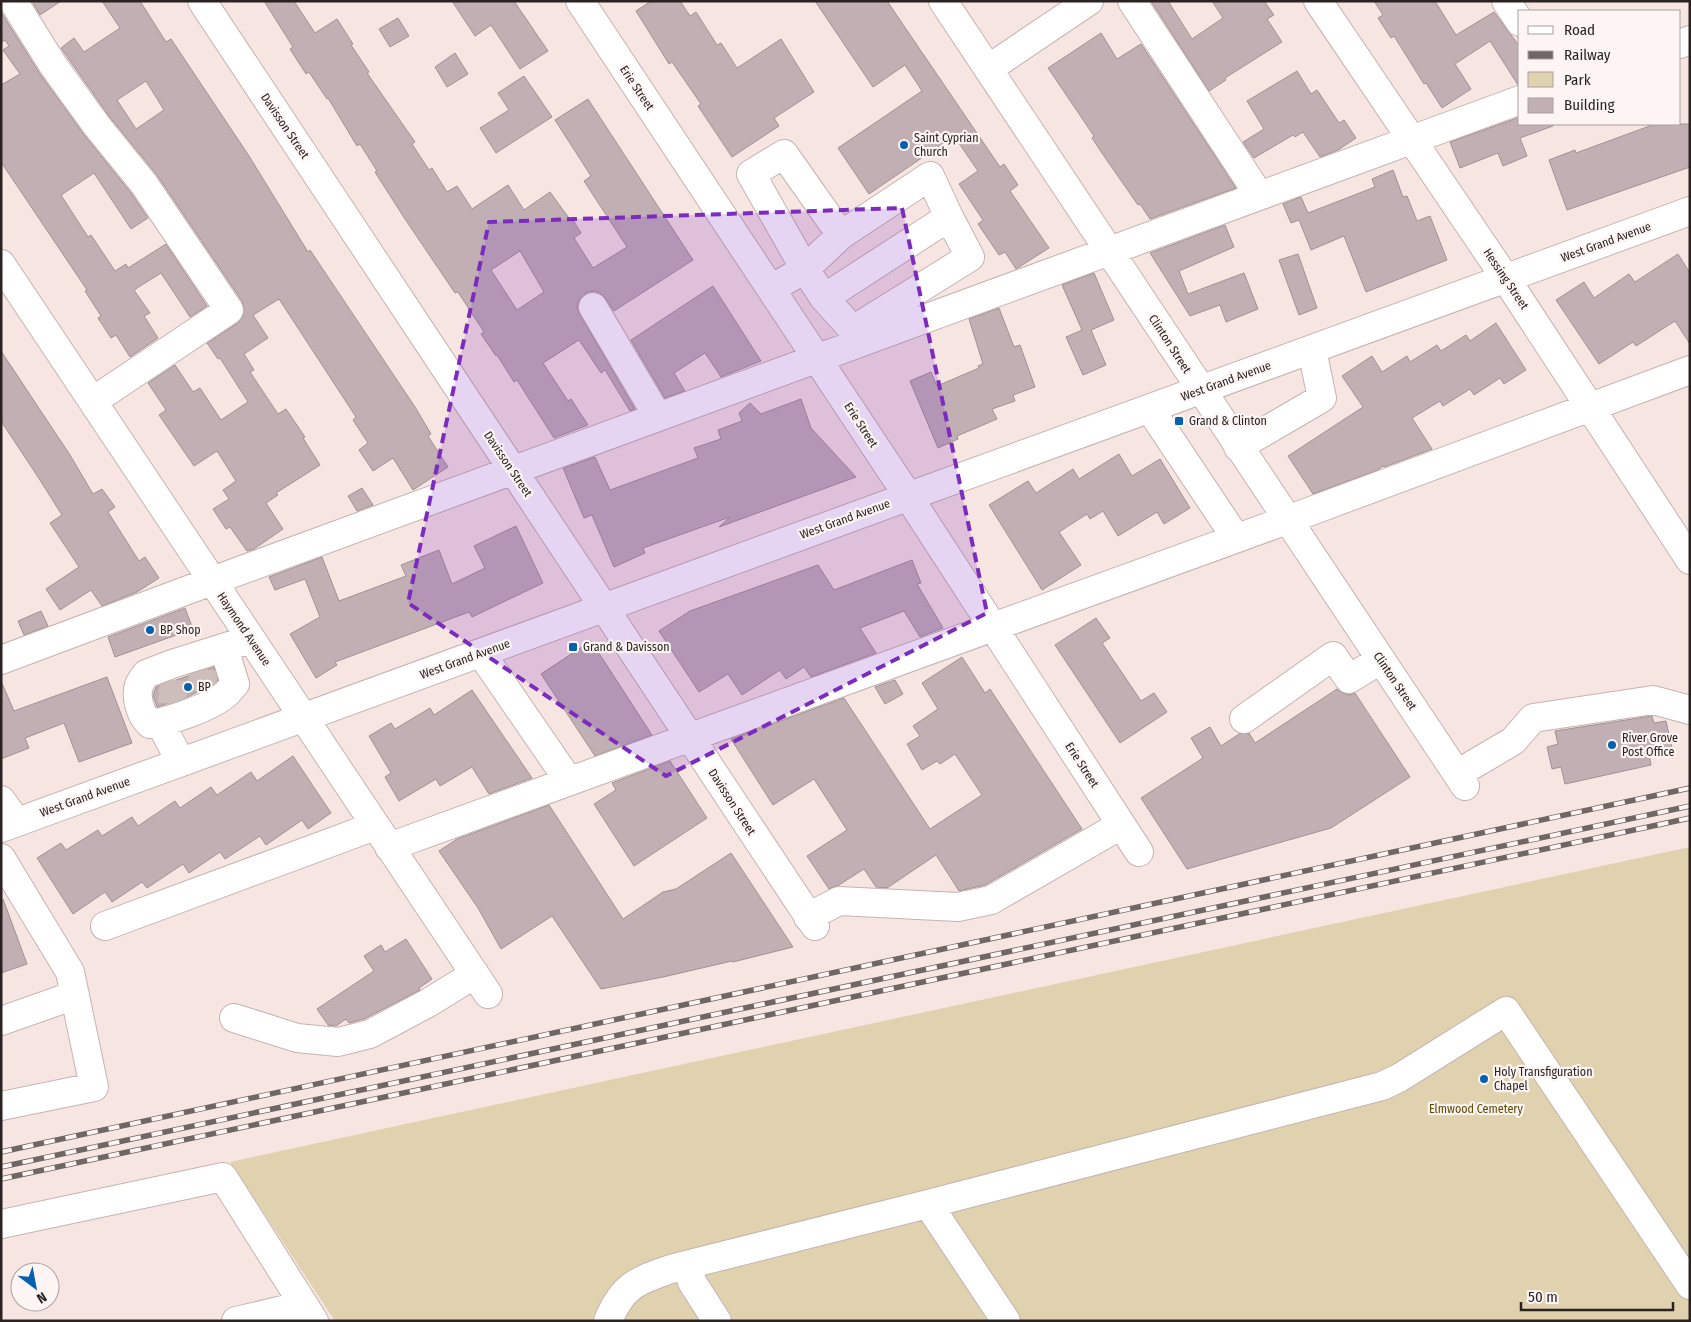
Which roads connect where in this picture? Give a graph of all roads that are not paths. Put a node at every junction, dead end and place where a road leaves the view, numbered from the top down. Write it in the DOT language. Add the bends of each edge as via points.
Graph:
graph roads {
  1 [pos="13,1"];
  2 [pos="202,1"];
  3 [pos="580,1"];
  4 [pos="943,1"];
  5 [pos="1089,1"];
  6 [pos="1132,1"];
  7 [pos="1318,1"];
  8 [pos="1506,1"];
  9 [pos="1518,19"];
  10 [pos="988,69"];
  11 [pos="1518,101"];
  12 [pos="1412,140"];
  13 [pos="1259,195"];
  14 [pos="1690,211"];
  15 [pos="949,217"];
  16 [pos="841,235"];
  17 [pos="1108,251"];
  18 [pos="1,264"];
  19 [pos="804,269"];
  20 [pos="1506,279"];
  21 [pos="771,289"];
  22 [pos="824,298"];
  23 [pos="593,307"];
  24 [pos="1312,350"];
  25 [pos="817,359"];
  26 [pos="1690,370"];
  27 [pos="1201,391"];
  28 [pos="93,402"];
  29 [pos="1590,407"];
  30 [pos="1150,409"];
  31 [pos="658,417"];
  32 [pos="1238,447"];
  33 [pos="513,471"];
  34 [pos="908,496"];
  35 [pos="1287,520"];
  36 [pos="1236,538"];
  37 [pos="1690,560"];
  38 [pos="212,581"];
  39 [pos="604,608"];
  40 [pos="992,627"];
  41 [pos="251,640"];
  42 [pos="481,653"];
  43 [pos="1,660"];
  44 [pos="1380,660"];
  45 [pos="206,674"];
  46 [pos="171,698"];
  47 [pos="1690,710"];
  48 [pos="303,718"];
  49 [pos="1244,719"];
  50 [pos="689,737"];
  51 [pos="181,762"];
  52 [pos="569,781"];
  53 [pos="1,800"];
  54 [pos="9,825"];
  55 [pos="1121,825"];
  56 [pos="382,836"];
  57 [pos="1139,852"];
  58 [pos="1,858"];
  59 [pos="105,926"];
  60 [pos="75,995"];
  61 [pos="234,1018"];
  62 [pos="1,1021"];
  63 [pos="1,1106"];
  64 [pos="928,1204"];
  65 [pos="1,1224"];
  66 [pos="687,1265"];
  67 [pos="1690,1285"];
  68 [pos="309,1313"];
  69 [pos="236,1321"];
  70 [pos="608,1321"];
  71 [pos="717,1321"];
  72 [pos="1006,1321"];
  1 -- 28 [label="street" via="53,65 144,184 229,310"];
  2 -- 33 [label="street, Davisson Street"];
  3 -- 21 [label="street, Erie Street"];
  4 -- 10 [label="street, Clinton Street"];
  5 -- 10 [label="street"];
  6 -- 13 [label="street"];
  7 -- 12 [label="street, Hessing Street"];
  8 -- 9 [label="street"];
  10 -- 17 [label="street, Clinton Street"];
  11 -- 12 [label="street"];
  12 -- 13 [label="street"];
  12 -- 20 [label="street, Hessing Street"];
  13 -- 17 [label="street"];
  14 -- 20 [label="street, West Grand Avenue"];
  15 -- 16 [label="street" via="930,176"];
  15 -- 22 [label="street"];
  15 -- 22 [label="street" via="970,257 853,330"];
  16 -- 19 [label="street"];
  16 -- 19 [label="street" via="784,154 751,174"];
  17 -- 25 [label="street"];
  17 -- 27 [label="street, Clinton Street"];
  18 -- 28 [label="street, Haymond Avenue"];
  19 -- 21 [label="street"];
  19 -- 22 [label="street"];
  20 -- 24 [label="street, West Grand Avenue"];
  20 -- 29 [label="street, Hessing Street"];
  21 -- 25 [label="street, Erie Street"];
  23 -- 31 [label="street"];
  24 -- 27 [label="street, West Grand Avenue"];
  24 -- 32 [label="street" via="1322,398"];
  25 -- 31 [label="street"];
  25 -- 34 [label="street, Erie Street"];
  26 -- 29 [label="street"];
  27 -- 30 [label="street, West Grand Avenue"];
  27 -- 32 [label="street, Clinton Street"];
  28 -- 38 [label="street, Haymond Avenue"];
  29 -- 35 [label="street"];
  29 -- 37 [label="street, Hessing Street"];
  30 -- 34 [label="street, West Grand Avenue"];
  30 -- 36 [label="street"];
  31 -- 33 [label="street"];
  32 -- 35 [label="street, Clinton Street"];
  33 -- 38 [label="street"];
  33 -- 39 [label="street, Davisson Street"];
  34 -- 39 [label="street, West Grand Avenue"];
  34 -- 40 [label="street, Erie Street"];
  35 -- 36 [label="street"];
  35 -- 44 [label="street, Clinton Street"];
  36 -- 40 [label="street"];
  38 -- 41 [label="street, Haymond Avenue"];
  38 -- 43 [label="street"];
  39 -- 42 [label="street, West Grand Avenue"];
  39 -- 50 [label="street, Davisson Street"];
  40 -- 50 [label="street"];
  40 -- 55 [label="street, Erie Street"];
  41 -- 45 [label="street"];
  41 -- 48 [label="street, Haymond Avenue"];
  42 -- 48 [label="street, West Grand Avenue"];
  42 -- 52 [label="street"];
  44 -- 47 [label="street, Clinton Street" via="1461,780 1513,741 1533,718 1653,700"];
  44 -- 49 [label="street" via="1349,679 1333,656"];
  45 -- 46 [label="street"];
  45 -- 46 [label="street"];
  46 -- 51 [label="street"];
  48 -- 51 [label="street, West Grand Avenue"];
  48 -- 56 [label="street, Haymond Avenue"];
  50 -- 52 [label="street"];
  50 -- 55 [label="street, Davisson Street" via="811,922 839,901 958,907 991,900"];
  51 -- 54 [label="street, West Grand Avenue"];
  52 -- 56 [label="street"];
  53 -- 54 [label="street"];
  55 -- 57 [label="street, Erie Street"];
  56 -- 59 [label="street"];
  56 -- 61 [label="street, Haymond Avenue" via="481,984 428,1003 370,1034 338,1042 297,1038"];
  58 -- 60 [label="street" via="70,972"];
  60 -- 62 [label="street"];
  60 -- 63 [label="street" via="94,1087"];
  64 -- 66 [label="street"];
  64 -- 67 [label="street" via="1382,1086 1506,1011"];
  64 -- 72 [label="street"];
  65 -- 68 [label="street" via="223,1177"];
  66 -- 70 [label="street" via="632,1284"];
  66 -- 71 [label="street" via="692,1282"];
  68 -- 69 [label="street"];
}
